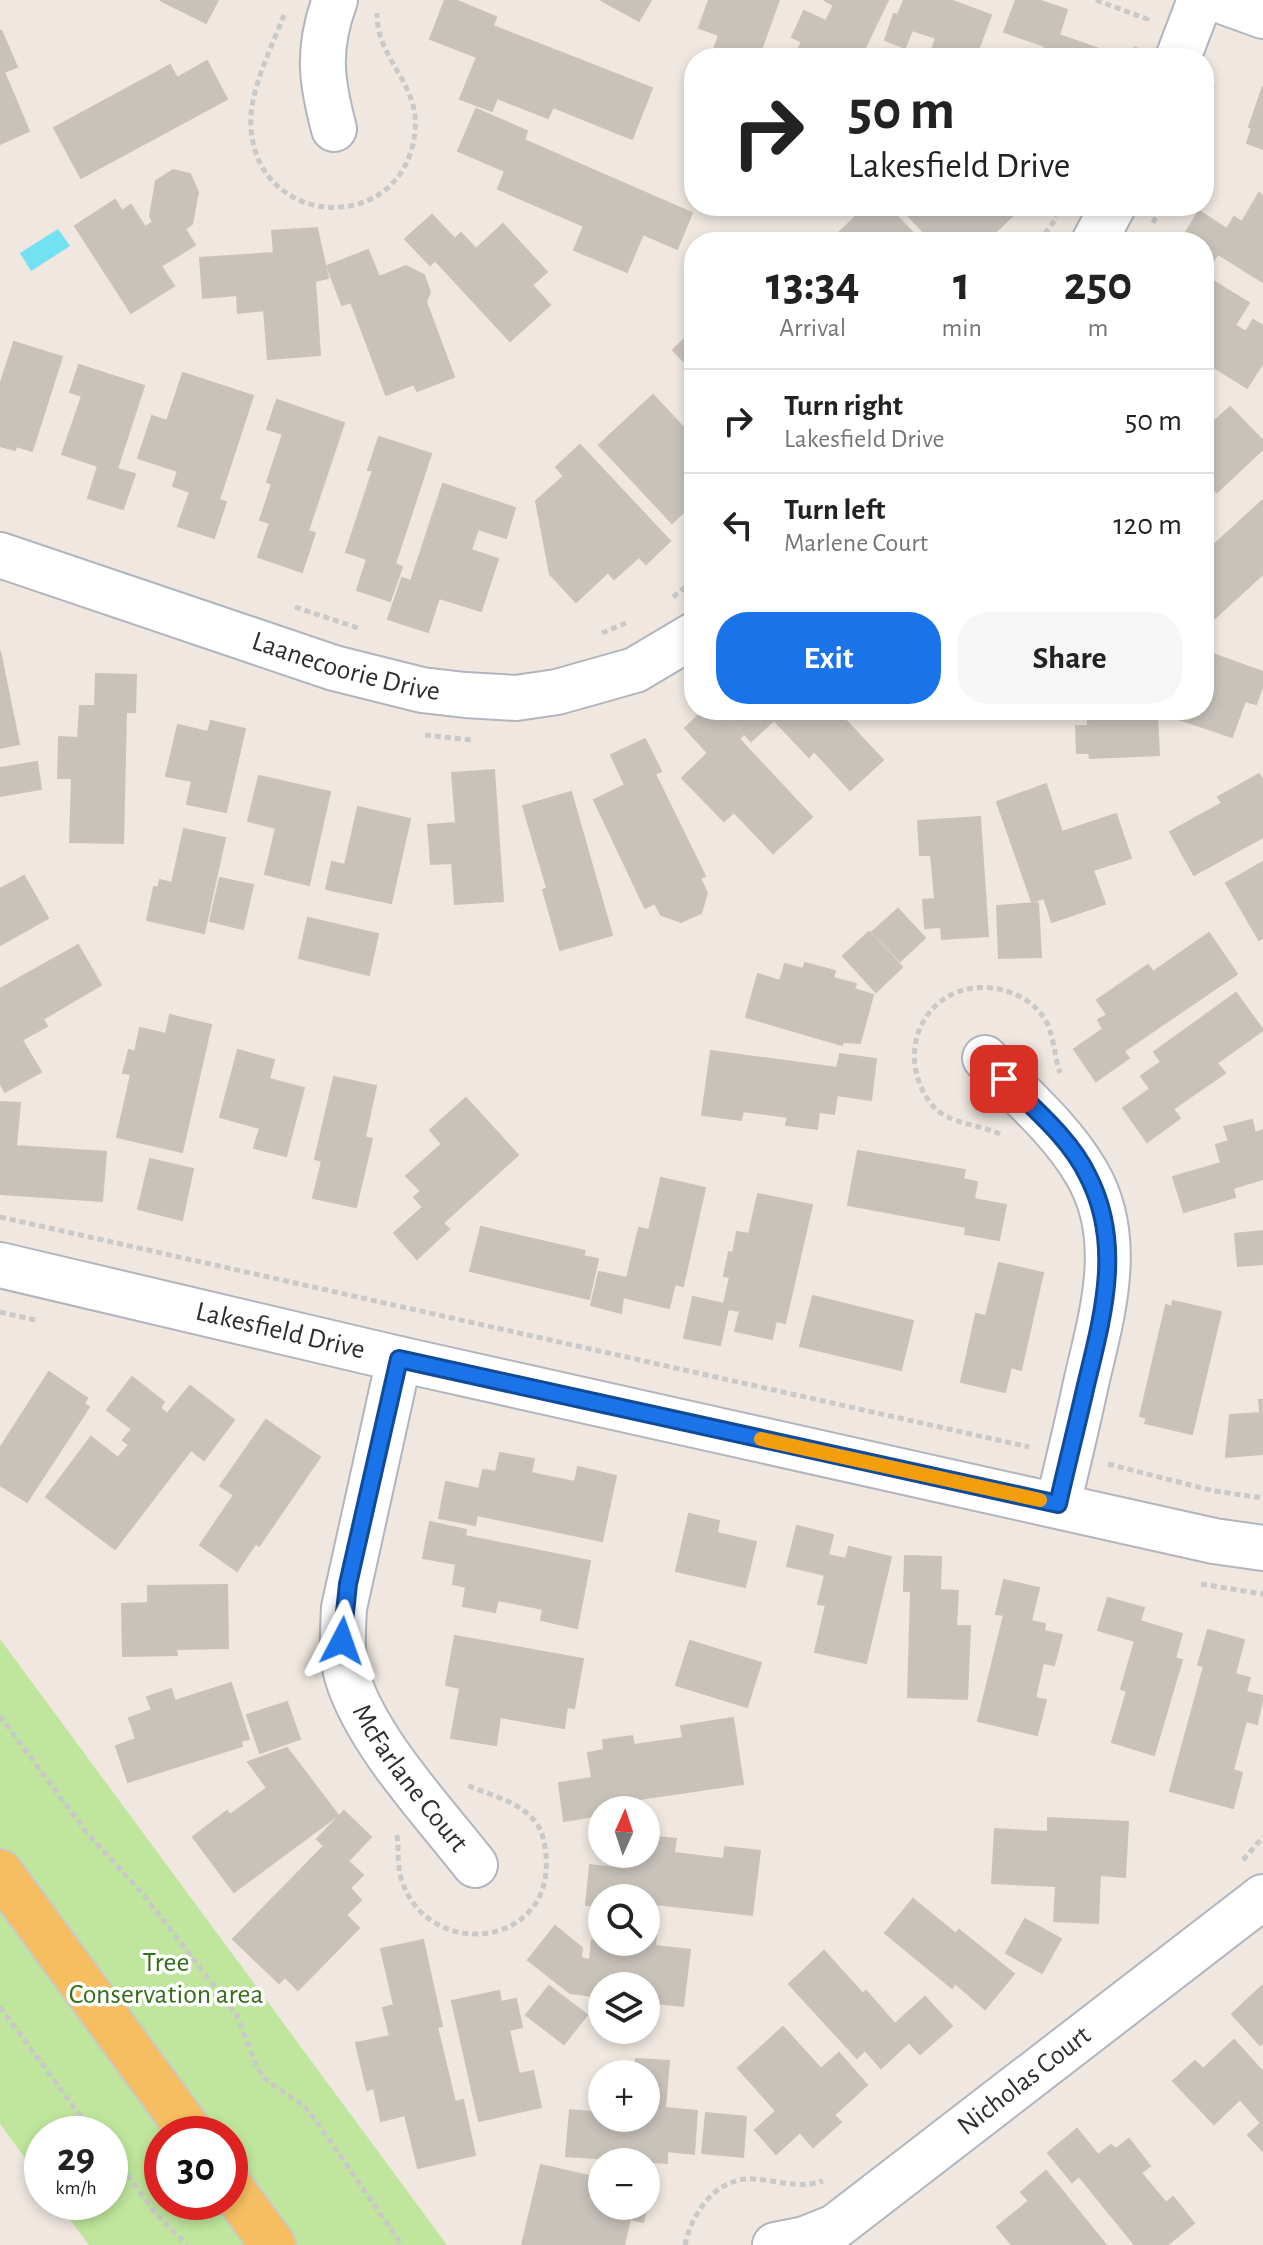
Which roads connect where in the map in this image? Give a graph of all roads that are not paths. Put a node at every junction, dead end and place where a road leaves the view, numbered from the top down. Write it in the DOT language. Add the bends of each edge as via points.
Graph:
graph roads {
  1 [pos="335,0"];
  2 [pos="1200,0"];
  3 [pos="1219,0"];
  4 [pos="1263,16"];
  5 [pos="1182,48"];
  6 [pos="334,129"];
  7 [pos="0,555"];
  8 [pos="684,641"];
  9 [pos="985,1058"];
  10 [pos="0,1265"];
  11 [pos="399,1359"];
  12 [pos="1058,1504"];
  13 [pos="1263,1548"];
  14 [pos="475,1865"];
  15 [pos="0,1872"];
  16 [pos="1248,1884"];
  17 [pos="179,2116"];
  18 [pos="248,2211"];
  19 [pos="273,2245"];
  20 [pos="775,2245"];
  1 -- 6 [label="street" via="322,45 322,74"];
  2 -- 5 [label="street"];
  3 -- 4 [label="street"];
  7 -- 8 [label="street, Laanecoorie Drive" via="334,668 422,690 516,698 557,692 635,670"];
  9 -- 12 [label="street" via="1077,1158 1105,1224 1109,1261 1104,1308"];
  10 -- 11 [label="street, Lakesfield Drive"];
  11 -- 12 [label="street, Lakesfield Drive"];
  11 -- 14 [label="street, McFarlane Court" via="344,1608 342,1641 347,1674 371,1731"];
  12 -- 13 [label="street, Lakesfield Drive"];
  15 -- 17 [label="main road"];
  16 -- 20 [label="street, Nicholas Court" via="835,2227"];
  18 -- 19 [label="main road"];
}
